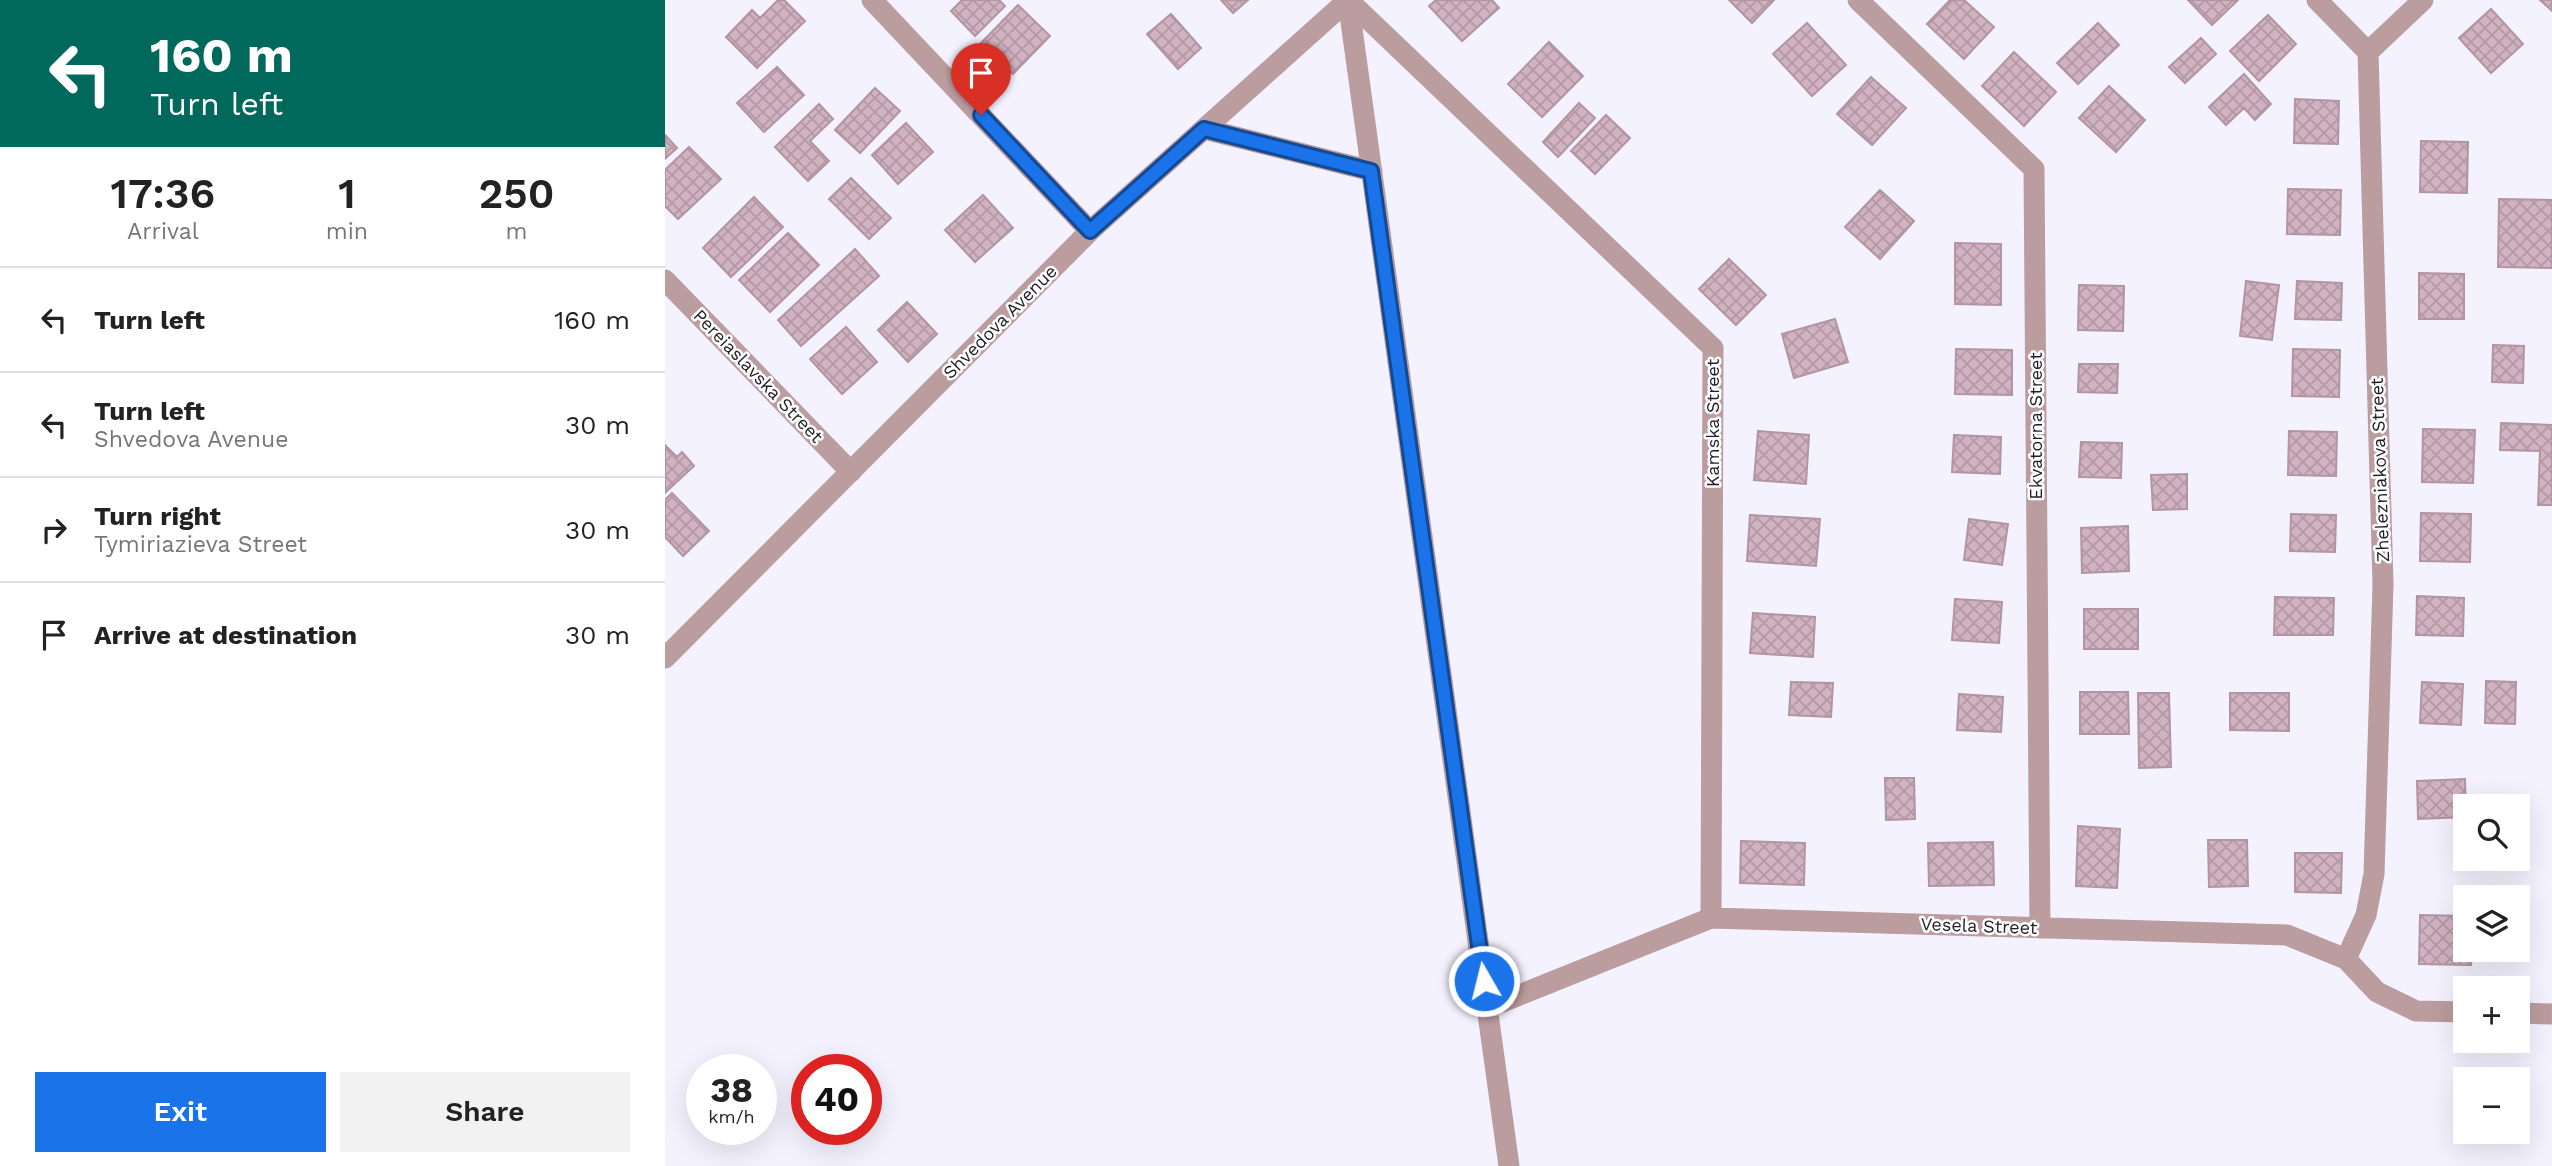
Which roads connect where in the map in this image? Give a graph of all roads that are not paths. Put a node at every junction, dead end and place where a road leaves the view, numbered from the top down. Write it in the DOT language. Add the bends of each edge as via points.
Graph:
graph roads {
  1 [pos="872,0"];
  2 [pos="1348,0"];
  3 [pos="1858,0"];
  4 [pos="2317,0"];
  5 [pos="2423,0"];
  6 [pos="2368,52"];
  7 [pos="1204,129"];
  8 [pos="1371,171"];
  9 [pos="1090,231"];
  10 [pos="665,280"];
  11 [pos="851,472"];
  12 [pos="665,658"];
  13 [pos="1711,918"];
  14 [pos="2040,928"];
  15 [pos="2346,959"];
  16 [pos="1487,1008"];
  17 [pos="2453,1012"];
  18 [pos="2530,1013"];
  19 [pos="2552,1014"];
  20 [pos="1509,1166"];
  1 -- 9 [label="street"];
  2 -- 7 [label="street, Shvedova Avenue"];
  2 -- 8 [label="street"];
  2 -- 13 [label="street, Kamska Street" via="1713,348"];
  3 -- 14 [label="street, Ekvatorna Street" via="2034,169"];
  4 -- 6 [label="street"];
  5 -- 6 [label="street"];
  6 -- 15 [label="street, Zhelezniakova Street" via="2383,584 2374,874 2366,915"];
  7 -- 8 [label="street"];
  7 -- 9 [label="street, Shvedova Avenue"];
  8 -- 16 [label="street"];
  9 -- 11 [label="street, Shvedova Avenue"];
  10 -- 11 [label="street, Pereiaslavska Street"];
  11 -- 12 [label="street, Shvedova Avenue"];
  13 -- 14 [label="street, Vesela Street"];
  13 -- 16 [label="street, Vesela Street"];
  14 -- 15 [label="street, Vesela Street" via="2287,935"];
  15 -- 17 [label="street, Vesela Street" via="2377,992 2416,1011"];
  16 -- 20 [label="street"];
  18 -- 19 [label="street"];
}
